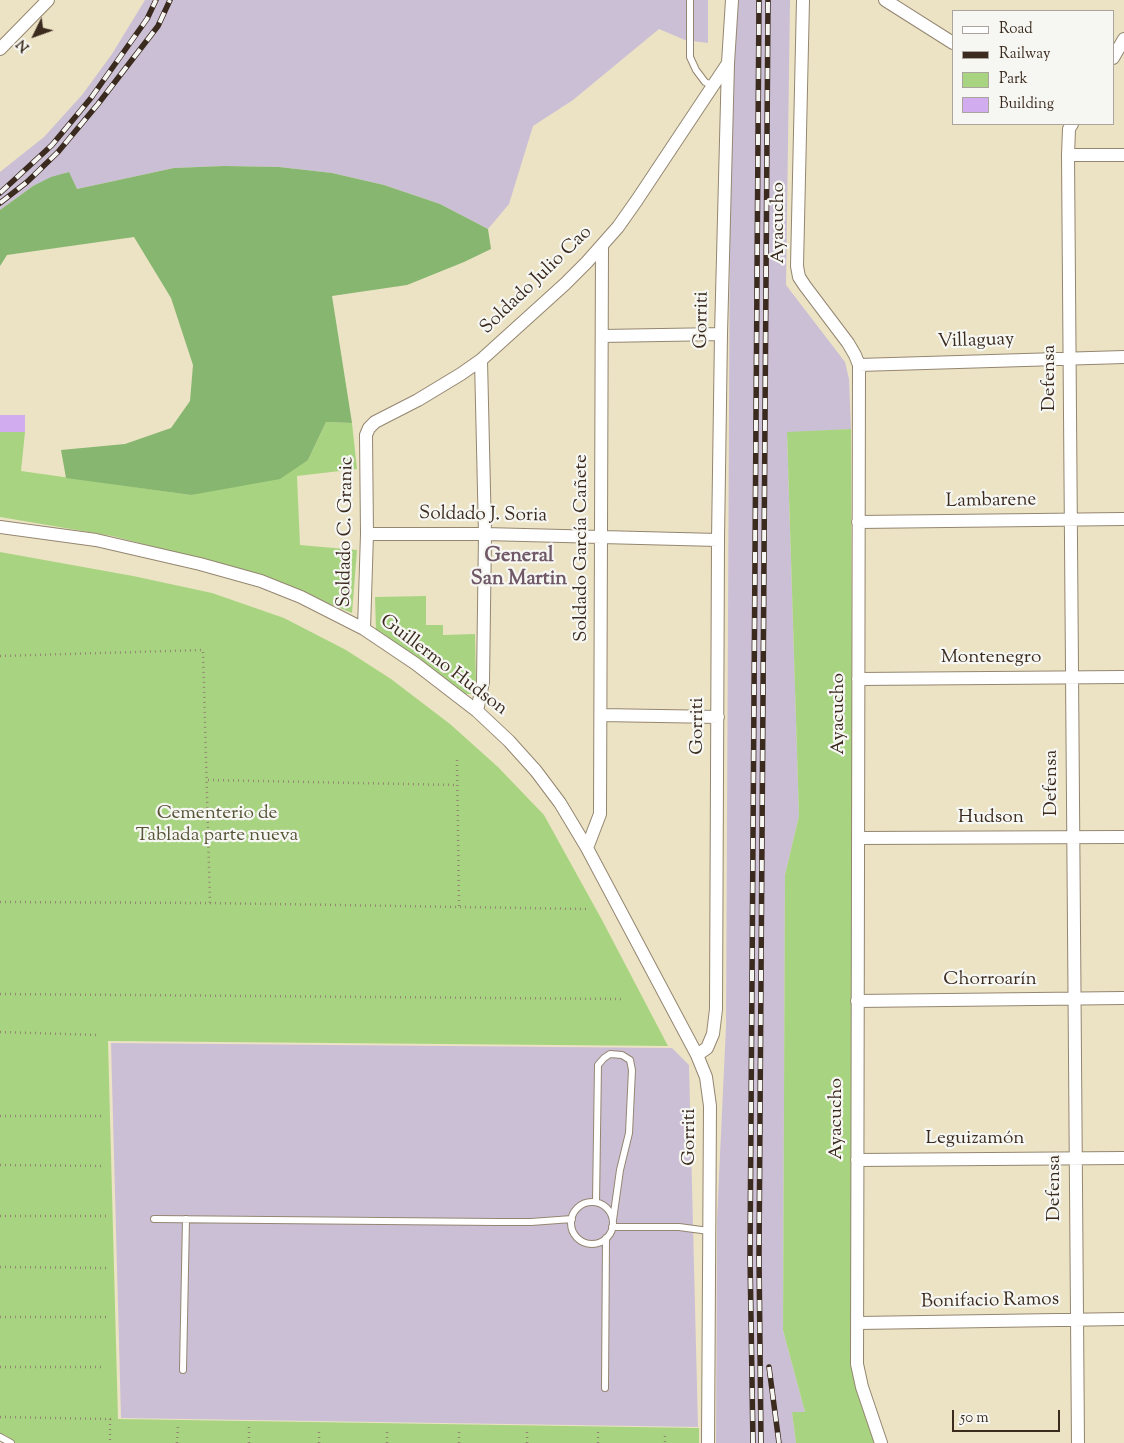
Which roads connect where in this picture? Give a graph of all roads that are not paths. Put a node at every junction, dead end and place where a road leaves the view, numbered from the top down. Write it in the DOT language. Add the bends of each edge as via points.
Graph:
graph roads {
  1 [pos="48,0"];
  2 [pos="690,0"];
  3 [pos="732,0"];
  4 [pos="803,0"];
  5 [pos="891,2"];
  6 [pos="1124,39"];
  7 [pos="952,42"];
  8 [pos="0,50"];
  9 [pos="1114,56"];
  10 [pos="728,62"];
  11 [pos="713,86"];
  12 [pos="1069,126"];
  13 [pos="1068,155"];
  14 [pos="1124,155"];
  15 [pos="602,246"];
  16 [pos="721,334"];
  17 [pos="602,336"];
  18 [pos="1070,358"];
  19 [pos="1124,358"];
  20 [pos="481,360"];
  21 [pos="859,365"];
  22 [pos="366,435"];
  23 [pos="1124,519"];
  24 [pos="1069,520"];
  25 [pos="858,522"];
  26 [pos="0,527"];
  27 [pos="367,534"];
  28 [pos="485,534"];
  29 [pos="601,537"];
  30 [pos="718,540"];
  31 [pos="364,629"];
  32 [pos="1124,677"];
  33 [pos="1071,678"];
  34 [pos="858,679"];
  35 [pos="477,711"];
  36 [pos="601,715"];
  37 [pos="718,717"];
  38 [pos="1124,837"];
  39 [pos="858,838"];
  40 [pos="1072,838"];
  41 [pos="587,848"];
  42 [pos="1124,998"];
  43 [pos="1075,999"];
  44 [pos="857,1000"];
  45 [pos="697,1055"];
  46 [pos="1075,1158"];
  47 [pos="1124,1158"];
  48 [pos="856,1160"];
  49 [pos="596,1202"];
  50 [pos="154,1219"];
  51 [pos="572,1219"];
  52 [pos="186,1220"];
  53 [pos="612,1223"];
  54 [pos="709,1231"];
  55 [pos="606,1238"];
  56 [pos="1076,1319"];
  57 [pos="1124,1319"];
  58 [pos="858,1323"];
  59 [pos="183,1370"];
  60 [pos="605,1388"];
  61 [pos="0,1437"];
  62 [pos="11,1443"];
  63 [pos="708,1443"];
  64 [pos="882,1443"];
  65 [pos="1078,1443"];
  1 -- 8 [label="street"];
  2 -- 11 [label="lane" via="690,57 696,70"];
  3 -- 10 [label="street, Gorriti"];
  4 -- 21 [label="street, Ayacucho" via="797,266 799,277 848,343"];
  5 -- 7 [label="street"];
  6 -- 9 [label="street"];
  10 -- 11 [label="street, Soldado Julio Cao"];
  10 -- 16 [label="street, Gorriti"];
  11 -- 15 [label="street, Soldado Julio Cao"];
  12 -- 13 [label="street, Defensa"];
  13 -- 14 [label="street"];
  13 -- 18 [label="street, Defensa"];
  15 -- 17 [label="street, Soldado García Cañete"];
  15 -- 20 [label="street, Soldado Julio Cao"];
  16 -- 17 [label="street"];
  16 -- 30 [label="street, Gorriti"];
  17 -- 29 [label="street, Soldado García Cañete"];
  18 -- 19 [label="street, Villaguay"];
  18 -- 21 [label="street, Villaguay"];
  18 -- 24 [label="street, Defensa"];
  20 -- 22 [label="street, Soldado Julio Cao" via="425,396 375,422"];
  20 -- 28 [label="street"];
  21 -- 25 [label="street, Ayacucho"];
  22 -- 27 [label="street, Soldado C. Granic"];
  23 -- 24 [label="street, Lambarene"];
  24 -- 25 [label="street, Lambarene"];
  24 -- 33 [label="street, Defensa"];
  25 -- 34 [label="street, Ayacucho"];
  26 -- 31 [label="street, Guillermo Hudson" via="96,540 252,578 301,597"];
  27 -- 28 [label="street, Soldado J. Soria"];
  27 -- 31 [label="street, Soldado C. Granic"];
  28 -- 29 [label="street, Soldado J. Soria"];
  28 -- 35 [label="street" via="483,682"];
  29 -- 30 [label="street, Soldado J. Soria"];
  29 -- 36 [label="street, Soldado García Cañete"];
  30 -- 37 [label="street, Gorriti"];
  31 -- 35 [label="street, Guillermo Hudson"];
  32 -- 33 [label="street, Montenegro"];
  33 -- 34 [label="street, Montenegro"];
  33 -- 40 [label="street, Defensa"];
  34 -- 39 [label="street, Ayacucho"];
  35 -- 41 [label="street, Guillermo Hudson" via="536,771"];
  36 -- 37 [label="street"];
  36 -- 41 [label="street, Soldado García Cañete" via="600,814"];
  37 -- 45 [label="street, Gorriti" via="716,1009 713,1034 707,1048"];
  38 -- 40 [label="street, Hudson"];
  39 -- 40 [label="street, Hudson"];
  39 -- 44 [label="street, Ayacucho"];
  40 -- 43 [label="street, Defensa"];
  41 -- 45 [label="street, Guillermo Hudson"];
  42 -- 43 [label="street, Chorroarín"];
  43 -- 44 [label="street, Chorroarín"];
  43 -- 46 [label="street, Defensa"];
  44 -- 48 [label="street, Ayacucho"];
  45 -- 54 [label="street, Gorriti" via="706,1077 710,1106"];
  46 -- 47 [label="street, Leguizamón"];
  46 -- 48 [label="street, Leguizamón"];
  46 -- 56 [label="street, Defensa"];
  48 -- 58 [label="street, Ayacucho"];
  49 -- 51 [label="lane" via="583,1204"];
  49 -- 53 [label="lane" via="607,1208"];
  49 -- 53 [label="lane" via="598,1065 610,1054 622,1055 630,1060 632,1070 629,1133"];
  50 -- 52 [label="lane"];
  51 -- 52 [label="lane" via="522,1222"];
  51 -- 55 [label="lane" via="573,1232 582,1241 595,1244"];
  52 -- 59 [label="lane"];
  53 -- 54 [label="lane"];
  53 -- 55 [label="lane"];
  54 -- 63 [label="street, Gorriti"];
  55 -- 60 [label="lane"];
  56 -- 57 [label="street, Bonifacio Ramos"];
  56 -- 58 [label="street, Bonifacio Ramos"];
  56 -- 65 [label="street, Defensa"];
  58 -- 64 [label="street, Ayacucho" via="857,1364"];
  61 -- 62 [label="lane"];
}
